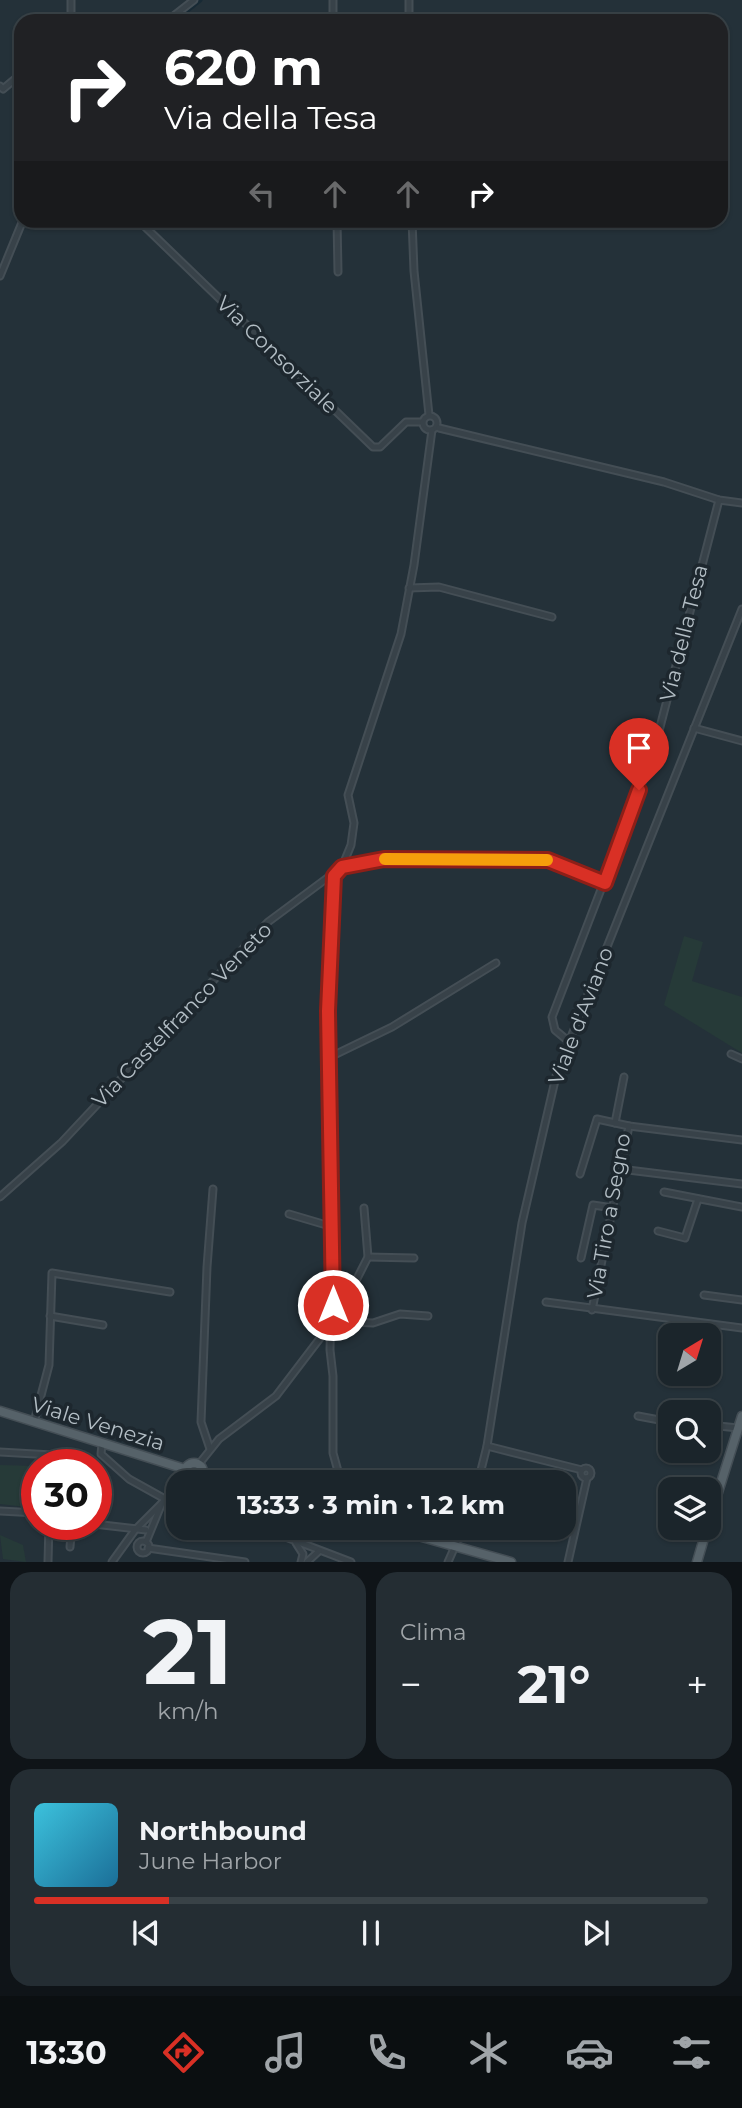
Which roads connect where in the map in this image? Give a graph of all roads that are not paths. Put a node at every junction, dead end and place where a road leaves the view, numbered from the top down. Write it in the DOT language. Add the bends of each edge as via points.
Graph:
graph roads {
  1 [pos="194,0"];
  2 [pos="176,14"];
  3 [pos="14,80"];
  4 [pos="0,86"];
  5 [pos="20,228"];
  6 [pos="146,228"];
  7 [pos="337,228"];
  8 [pos="412,228"];
  9 [pos="338,272"];
  10 [pos="0,276"];
  11 [pos="429,415"];
  12 [pos="422,422"];
  13 [pos="435,429"];
  14 [pos="719,500"];
  15 [pos="742,506"];
  16 [pos="409,589"];
  17 [pos="742,609"];
  18 [pos="552,617"];
  19 [pos="694,728"];
  20 [pos="742,741"];
  21 [pos="342,867"];
  22 [pos="334,876"];
  23 [pos="605,883"];
  24 [pos="496,963"];
  25 [pos="567,1040"];
  26 [pos="731,1054"];
  27 [pos="328,1058"];
  28 [pos="742,1059"];
  29 [pos="624,1077"];
  30 [pos="615,1123"];
  31 [pos="629,1126"];
  32 [pos="742,1140"];
  33 [pos="620,1168"];
  34 [pos="580,1174"];
  35 [pos="742,1184"];
  36 [pos="213,1189"];
  37 [pos="664,1192"];
  38 [pos="0,1197"];
  39 [pos="698,1199"];
  40 [pos="742,1207"];
  41 [pos="364,1208"];
  42 [pos="613,1208"];
  43 [pos="289,1214"];
  44 [pos="333,1227"];
  45 [pos="658,1231"];
  46 [pos="368,1257"];
  47 [pos="414,1258"];
  48 [pos="581,1258"];
  49 [pos="170,1292"];
  50 [pos="704,1295"];
  51 [pos="742,1300"];
  52 [pos="547,1302"];
  53 [pos="592,1310"];
  54 [pos="50,1316"];
  55 [pos="428,1316"];
  56 [pos="332,1321"];
  57 [pos="103,1325"];
  58 [pos="742,1328"];
  59 [pos="0,1412"];
  60 [pos="639,1416"];
  61 [pos="742,1416"];
  62 [pos="658,1420"];
  63 [pos="34,1422"];
  64 [pos="721,1426"];
  65 [pos="738,1428"];
  66 [pos="102,1444"];
  67 [pos="487,1446"];
  68 [pos="210,1449"];
  69 [pos="0,1452"];
  70 [pos="21,1453"];
  71 [pos="199,1464"];
  72 [pos="171,1470"];
  73 [pos="187,1470"];
  74 [pos="199,1470"];
  75 [pos="338,1470"];
  76 [pos="481,1470"];
  77 [pos="721,1483"];
  78 [pos="164,1499"];
  79 [pos="0,1511"];
  80 [pos="21,1512"];
  81 [pos="149,1514"];
  82 [pos="112,1527"];
  83 [pos="135,1530"];
  84 [pos="146,1530"];
  85 [pos="49,1540"];
  86 [pos="71,1540"];
  87 [pos="289,1540"];
  88 [pos="434,1540"];
  89 [pos="458,1540"];
  90 [pos="703,1540"];
  91 [pos="296,1543"];
  92 [pos="456,1546"];
  93 [pos="70,1547"];
  94 [pos="144,1547"];
  95 [pos="311,1548"];
  96 [pos="319,1551"];
  97 [pos="177,1552"];
  98 [pos="303,1554"];
  99 [pos="309,1560"];
  100 [pos="48,1562"];
  101 [pos="112,1562"];
  102 [pos="141,1562"];
  103 [pos="176,1562"];
  104 [pos="245,1562"];
  105 [pos="301,1562"];
  106 [pos="351,1562"];
  107 [pos="448,1562"];
  108 [pos="511,1562"];
  109 [pos="568,1562"];
  110 [pos="697,1562"];
  1 -- 2 [label="street"];
  3 -- 4 [label="street" via="3,89"];
  5 -- 10 [label="street"];
  6 -- 12 [label="street, Via Consorziale" via="373,447 380,447 406,422"];
  7 -- 9 [label="street"];
  8 -- 11 [label="street"];
  11 -- 12 [label="street"];
  11 -- 13 [label="street" via="438,422"];
  12 -- 13 [label="street"];
  13 -- 14 [label="street" via="664,482"];
  13 -- 16 [label="street, Via Castelfranco Veneto"];
  14 -- 15 [label="street"];
  14 -- 23 [label="street, Via della Tesa" via="653,754"];
  16 -- 18 [label="street" via="455,590"];
  16 -- 21 [label="street, Via Castelfranco Veneto" via="397,644 348,795 354,823"];
  17 -- 19 [label="street, Viale d'Aviano"];
  19 -- 20 [label="street"];
  19 -- 25 [label="street, Viale d'Aviano"];
  21 -- 22 [label="street, Via Castelfranco Veneto"];
  21 -- 23 [label="street" via="384,859 548,860"];
  22 -- 27 [label="street"];
  22 -- 38 [label="street, Via Castelfranco Veneto" via="268,922 62,1142"];
  23 -- 25 [label="street, Via della Tesa" via="552,1017 555,1030"];
  24 -- 27 [label="street" via="392,1027"];
  25 -- 67 [label="street, Viale d'Aviano" via="522,1223"];
  26 -- 28 [label="street"];
  27 -- 44 [label="street"];
  29 -- 30 [label="street"];
  30 -- 31 [label="street, Via Tiro a Segno"];
  30 -- 34 [label="street, Via Tiro a Segno" via="597,1119"];
  31 -- 32 [label="street"];
  31 -- 33 [label="street, Via Tiro a Segno"];
  33 -- 35 [label="street"];
  33 -- 42 [label="street, Via Tiro a Segno"];
  36 -- 68 [label="street" via="201,1422"];
  37 -- 39 [label="street"];
  39 -- 40 [label="street"];
  39 -- 45 [label="street" via="685,1238"];
  41 -- 46 [label="street"];
  42 -- 48 [label="street" via="593,1205"];
  42 -- 53 [label="street, Via Tiro a Segno"];
  43 -- 44 [label="street"];
  44 -- 56 [label="street"];
  46 -- 47 [label="street"];
  46 -- 56 [label="street"];
  49 -- 54 [label="street" via="52,1273"];
  50 -- 51 [label="street"];
  52 -- 53 [label="street, Via Tiro a Segno"];
  53 -- 58 [label="street, Via Tiro a Segno"];
  54 -- 57 [label="street"];
  54 -- 63 [label="street" via="49,1365"];
  55 -- 56 [label="street" via="400,1314 373,1323"];
  56 -- 68 [label="street" via="276,1396"];
  56 -- 75 [label="street" via="333,1452"];
  59 -- 63 [label="main road, Viale Venezia"];
  60 -- 62 [label="street"];
  61 -- 65 [label="main road"];
  63 -- 66 [label="main road, Viale Venezia"];
  64 -- 65 [label="street"];
  65 -- 77 [label="main road"];
  66 -- 72 [label="main road, Viale Venezia"];
  66 -- 78 [label="street" via="101,1454 116,1470"];
  67 -- 76 [label="street, Viale d'Aviano"];
  67 -- 109 [label="street" via="582,1470 587,1478"];
  68 -- 71 [label="street"];
  69 -- 70 [label="street"];
  71 -- 73 [label="main road, Viale Venezia" via="191,1463"];
  71 -- 74 [label="main road"];
  78 -- 81 [label="street"];
  78 -- 94 [label="street"];
  79 -- 80 [label="street"];
  81 -- 83 [label="street"];
  81 -- 84 [label="street"];
  82 -- 83 [label="street"];
  83 -- 84 [label="street"];
  83 -- 101 [label="street"];
  84 -- 94 [label="street"];
  85 -- 100 [label="street"];
  86 -- 93 [label="street"];
  87 -- 91 [label="street"];
  88 -- 92 [label="main road"];
  89 -- 92 [label="street"];
  90 -- 110 [label="main road"];
  91 -- 95 [label="street"];
  91 -- 98 [label="street"];
  92 -- 107 [label="street"];
  92 -- 108 [label="main road"];
  94 -- 97 [label="street"];
  94 -- 102 [label="street"];
  95 -- 96 [label="street"];
  95 -- 98 [label="street"];
  95 -- 99 [label="street"];
  96 -- 99 [label="street"];
  96 -- 106 [label="street"];
  97 -- 103 [label="street"];
  97 -- 104 [label="street"];
  98 -- 105 [label="street"];
}
